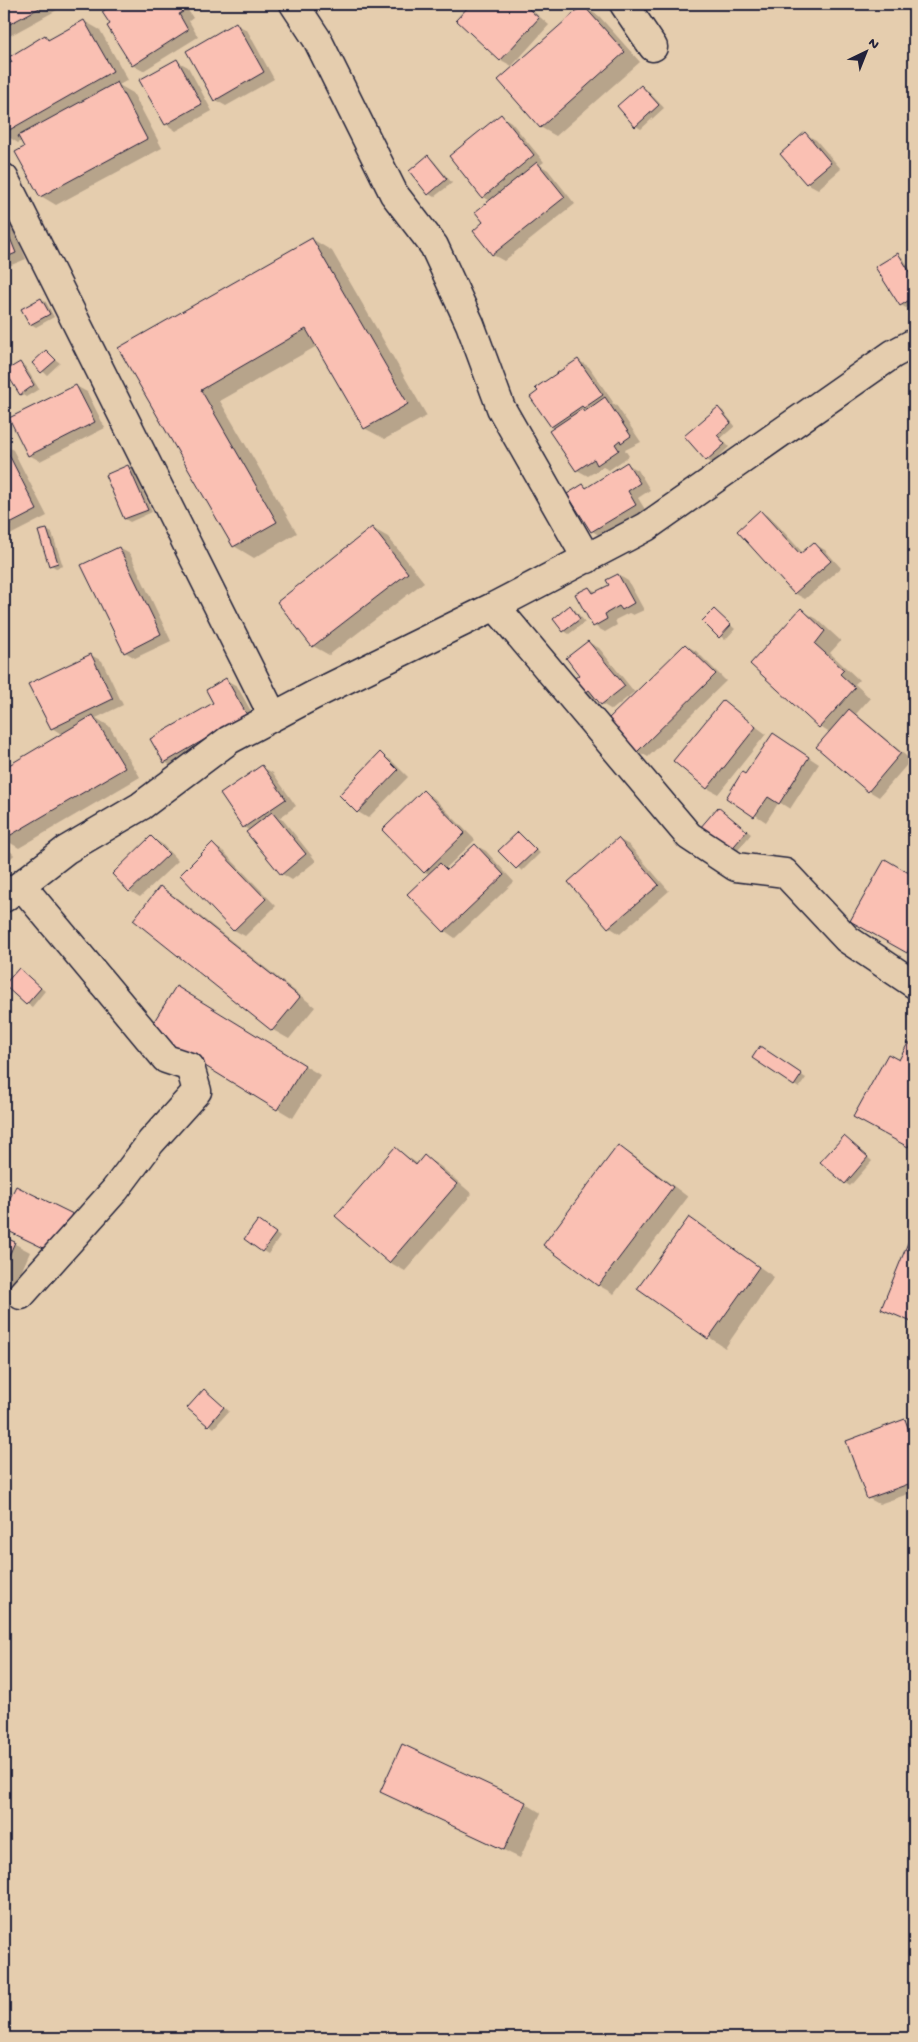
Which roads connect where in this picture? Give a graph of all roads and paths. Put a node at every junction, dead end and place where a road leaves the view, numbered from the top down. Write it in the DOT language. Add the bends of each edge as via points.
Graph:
graph roads {
  1 [pos="294,4"];
  2 [pos="624,4"];
  3 [pos="653,47"];
  4 [pos="4,178"];
  5 [pos="914,343"];
  6 [pos="587,559"];
  7 [pos="495,606"];
  8 [pos="273,716"];
  9 [pos="12,892"];
  10 [pos="914,984"];
  11 [pos="21,1295"];
  1 -- 6 [label="street" via="317,39 394,194 434,246 470,324 501,408"];
  2 -- 3 [label="street"];
  4 -- 8 [label="street"];
  5 -- 6 [label="street" via="893,354 646,528"];
  6 -- 7 [label="street"];
  7 -- 8 [label="street"];
  7 -- 10 [label="street" via="689,836 736,867 785,873 847,939"];
  8 -- 9 [label="street" via="229,740 141,806 66,850"];
  9 -- 11 [label="street" via="166,1060 190,1067 197,1091 151,1142 115,1190"];
}
